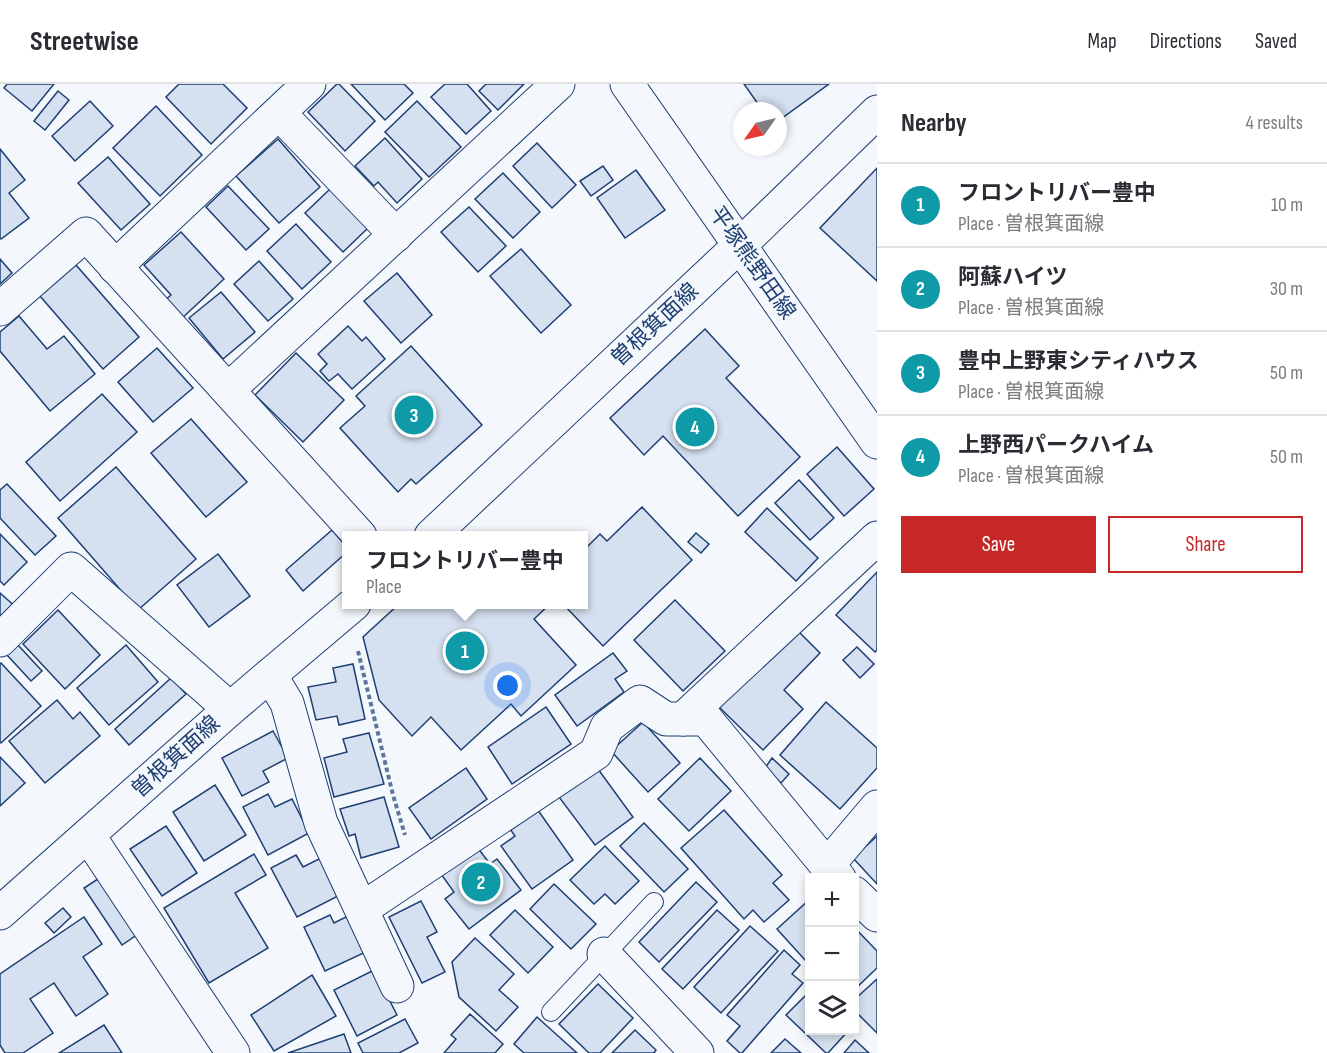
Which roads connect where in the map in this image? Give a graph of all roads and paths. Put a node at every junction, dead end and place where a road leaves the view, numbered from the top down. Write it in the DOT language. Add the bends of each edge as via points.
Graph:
graph roads {
  1 [pos="309,84"];
  2 [pos="558,84"];
  3 [pos="627,84"];
  4 [pos="877,112"];
  5 [pos="279,113"];
  6 [pos="396,235"];
  7 [pos="740,245"];
  8 [pos="115,267"];
  9 [pos="0,309"];
  10 [pos="228,390"];
  11 [pos="877,442"];
  12 [pos="355,531"];
  13 [pos="436,531"];
  14 [pos="877,538"];
  15 [pos="346,612"];
  16 [pos="0,640"];
  17 [pos="270,675"];
  18 [pos="230,709"];
  19 [pos="683,719"];
  20 [pos="877,807"];
  21 [pos="88,835"];
  22 [pos="833,872"];
  23 [pos="416,873"];
  24 [pos="859,897"];
  25 [pos="654,902"];
  26 [pos="362,909"];
  27 [pos="0,913"];
  28 [pos="877,915"];
  29 [pos="604,954"];
  30 [pos="397,986"];
  31 [pos="551,1012"];
  32 [pos="692,1051"];
  33 [pos="233,1053"];
  1 -- 5 [label="street"];
  2 -- 6 [label="street"];
  3 -- 7 [label="street, 平塚熊野田線"];
  4 -- 7 [label="street, 曽根箕面線"];
  5 -- 6 [label="street"];
  5 -- 8 [label="street"];
  6 -- 10 [label="street"];
  7 -- 11 [label="street, 平塚熊野田線"];
  7 -- 13 [label="street, 曽根箕面線"];
  8 -- 9 [label="street" via="86,234"];
  8 -- 10 [label="street"];
  10 -- 12 [label="street"];
  14 -- 19 [label="street"];
  15 -- 17 [label="street, 曽根箕面線"];
  15 -- 23 [label="path"];
  16 -- 18 [label="street" via="72,569"];
  17 -- 18 [label="street, 曽根箕面線"];
  17 -- 26 [label="street" via="287,703 321,823"];
  18 -- 21 [label="street, 曽根箕面線"];
  19 -- 22 [label="street" via="706,719"];
  19 -- 23 [label="street" via="666,719 640,702 607,727 596,753"];
  20 -- 22 [label="street"];
  21 -- 27 [label="street, 曽根箕面線"];
  21 -- 33 [label="street"];
  23 -- 26 [label="street"];
  24 -- 28 [label="street"];
  25 -- 29 [label="lane"];
  26 -- 30 [label="street"];
  29 -- 31 [label="lane"];
  29 -- 32 [label="street"];
}
